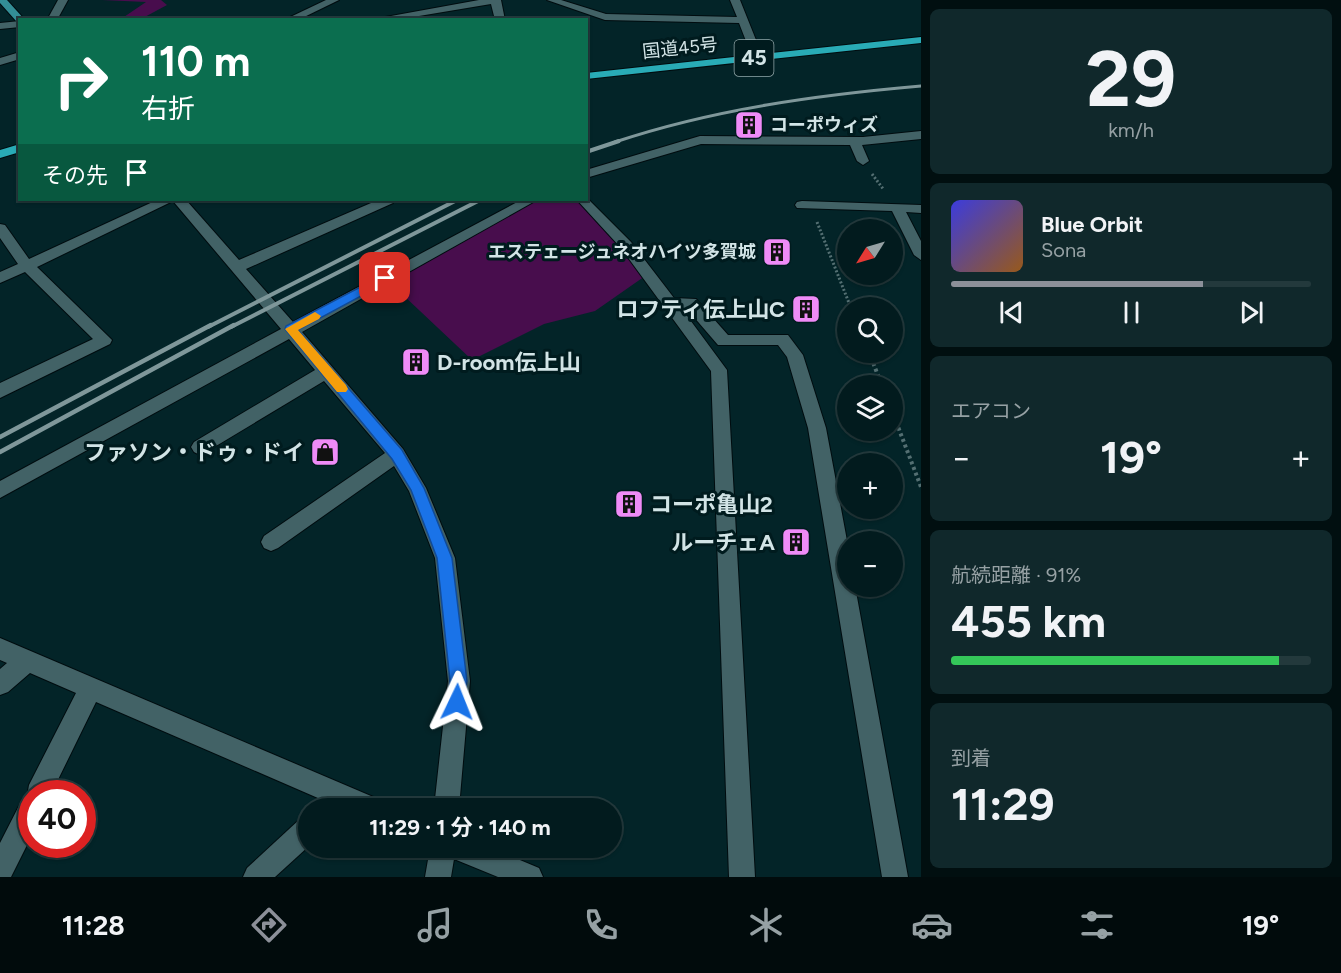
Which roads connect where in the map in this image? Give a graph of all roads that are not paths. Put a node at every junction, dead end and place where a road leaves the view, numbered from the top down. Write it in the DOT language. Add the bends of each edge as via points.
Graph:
graph roads {
  1 [pos="2,0"];
  2 [pos="63,0"];
  3 [pos="334,0"];
  4 [pos="496,0"];
  5 [pos="552,0"];
  6 [pos="735,0"];
  7 [pos="322,2"];
  8 [pos="53,18"];
  9 [pos="293,18"];
  10 [pos="386,18"];
  11 [pos="500,18"];
  12 [pos="18,20"];
  13 [pos="742,20"];
  14 [pos="18,22"];
  15 [pos="0,26"];
  16 [pos="921,31"];
  17 [pos="921,40"];
  18 [pos="757,47"];
  19 [pos="18,56"];
  20 [pos="765,57"];
  21 [pos="636,59"];
  22 [pos="0,62"];
  23 [pos="588,76"];
  24 [pos="921,135"];
  25 [pos="854,141"];
  26 [pos="18,149"];
  27 [pos="0,154"];
  28 [pos="863,161"];
  29 [pos="588,173"];
  30 [pos="165,201"];
  31 [pos="180,201"];
  32 [pos="386,201"];
  33 [pos="528,201"];
  34 [pos="585,201"];
  35 [pos="806,205"];
  36 [pos="897,207"];
  37 [pos="921,209"];
  38 [pos="0,228"];
  39 [pos="921,255"];
  40 [pos="27,266"];
  41 [pos="239,266"];
  42 [pos="0,278"];
  43 [pos="670,304"];
  44 [pos="291,329"];
  45 [pos="327,371"];
  46 [pos="0,391"];
  47 [pos="200,447"];
  48 [pos="397,454"];
  49 [pos="0,490"];
  50 [pos="271,542"];
  51 [pos="0,649"];
  52 [pos="28,661"];
  53 [pos="0,684"];
  54 [pos="91,688"];
  55 [pos="46,780"];
  56 [pos="327,798"];
  57 [pos="448,798"];
  58 [pos="18,835"];
  59 [pos="298,838"];
  60 [pos="441,858"];
  61 [pos="484,858"];
  62 [pos="0,870"];
  63 [pos="256,877"];
  64 [pos="438,877"];
  65 [pos="530,877"];
  66 [pos="742,877"];
  67 [pos="895,877"];
  1 -- 12 [label="main road"];
  2 -- 8 [label="street"];
  3 -- 7 [label="street"];
  4 -- 10 [label="street"];
  4 -- 11 [label="street"];
  5 -- 13 [label="street" via="605,17"];
  6 -- 13 [label="street"];
  7 -- 9 [label="street"];
  13 -- 18 [label="street"];
  14 -- 15 [label="street"];
  16 -- 18 [label="highway, 国道45号 / 45"];
  17 -- 20 [label="highway, 国道45号 / 45"];
  18 -- 20 [label="street"];
  18 -- 21 [label="highway, 国道45号 / 45"];
  19 -- 22 [label="street"];
  20 -- 23 [label="highway, 国道45号 / 45"];
  24 -- 25 [label="street"];
  25 -- 28 [label="street"];
  25 -- 29 [label="street" via="700,140"];
  26 -- 27 [label="highway"];
  30 -- 40 [label="street"];
  31 -- 41 [label="street"];
  32 -- 41 [label="street"];
  33 -- 44 [label="street"];
  34 -- 43 [label="street" via="626,245"];
  35 -- 36 [label="street"];
  36 -- 37 [label="street"];
  36 -- 39 [label="street"];
  38 -- 40 [label="street"];
  40 -- 42 [label="street"];
  40 -- 46 [label="street" via="104,340"];
  41 -- 44 [label="street"];
  43 -- 66 [label="street" via="719,370"];
  43 -- 67 [label="street" via="691,303 724,341 782,339 795,355 817,428"];
  44 -- 45 [label="street"];
  44 -- 49 [label="street"];
  45 -- 47 [label="street"];
  45 -- 48 [label="street"];
  48 -- 50 [label="street"];
  48 -- 57 [label="street" via="417,488 445,558 459,681"];
  51 -- 52 [label="street"];
  52 -- 53 [label="street"];
  52 -- 54 [label="street"];
  54 -- 55 [label="street"];
  54 -- 56 [label="street"];
  58 -- 62 [label="street"];
  59 -- 63 [label="street"];
  60 -- 64 [label="street"];
  61 -- 65 [label="street"];
}
